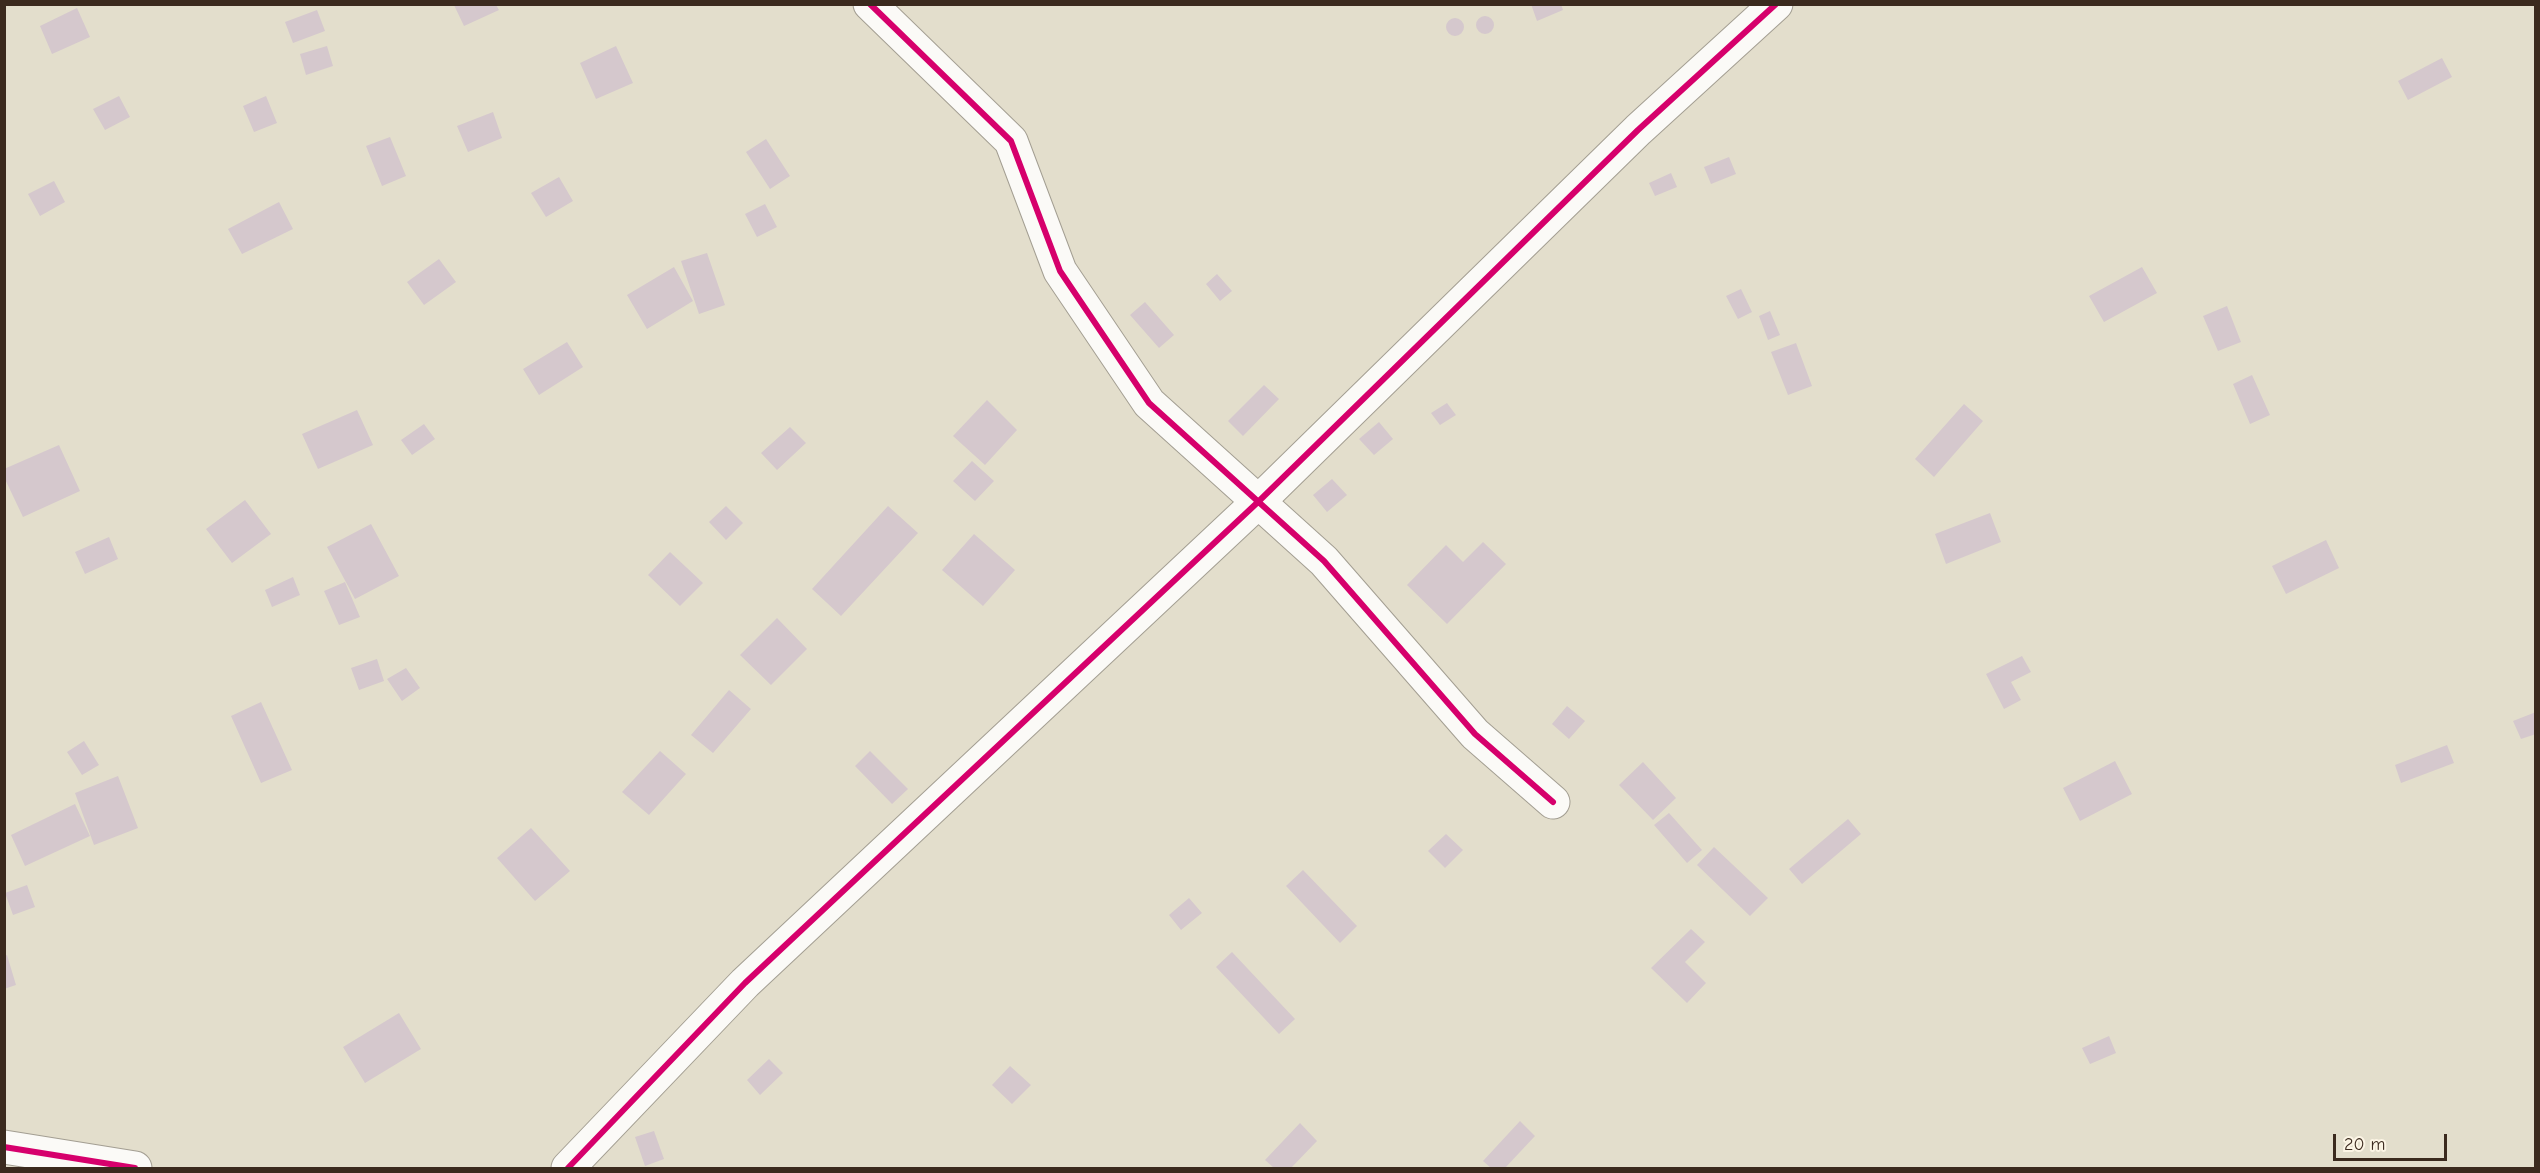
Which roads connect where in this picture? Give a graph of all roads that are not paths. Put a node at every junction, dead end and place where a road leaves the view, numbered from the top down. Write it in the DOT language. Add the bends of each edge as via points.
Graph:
graph roads {
  1 [pos="870,4"];
  2 [pos="1776,4"];
  3 [pos="1258,502"];
  4 [pos="1553,802"];
  5 [pos="4,1147"];
  6 [pos="135,1168"];
  7 [pos="568,1168"];
  1 -- 3 [label="street" via="1011,141 1060,272 1149,403"];
  2 -- 3 [label="street" via="1638,130"];
  3 -- 4 [label="street" via="1324,561 1475,734"];
  3 -- 7 [label="street" via="745,983"];
  5 -- 6 [label="street"];
}
